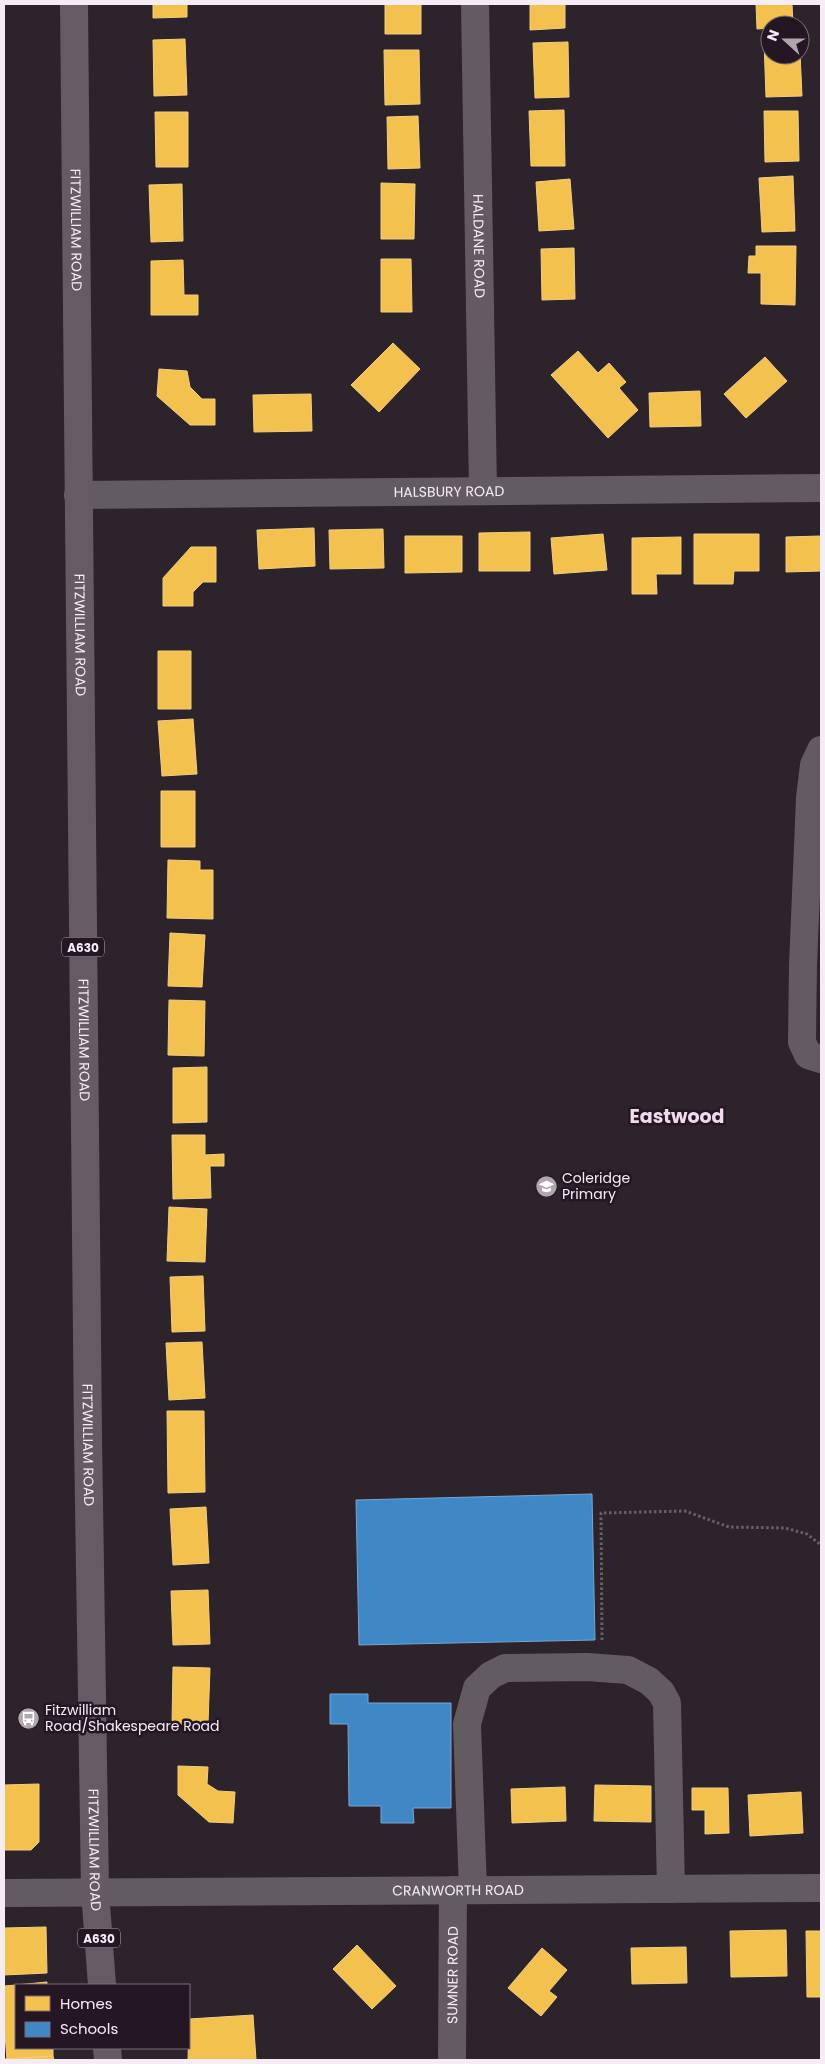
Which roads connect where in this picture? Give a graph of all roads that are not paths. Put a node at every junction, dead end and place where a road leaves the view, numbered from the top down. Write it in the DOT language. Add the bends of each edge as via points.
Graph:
graph roads {
  1 [pos="74,4"];
  2 [pos="475,4"];
  3 [pos="821,488"];
  4 [pos="483,490"];
  5 [pos="78,495"];
  6 [pos="821,750"];
  7 [pos="821,1059"];
  8 [pos="821,1888"];
  9 [pos="670,1889"];
  10 [pos="463,1890"];
  11 [pos="95,1891"];
  12 [pos="4,1893"];
  13 [pos="102,1984"];
  14 [pos="452,2060"];
  1 -- 5 [label="main road, FITZWILLIAM ROAD / A630"];
  2 -- 4 [label="street, HALDANE ROAD"];
  3 -- 4 [label="street, HALSBURY ROAD"];
  4 -- 5 [label="street, HALSBURY ROAD"];
  5 -- 11 [label="main road, FITZWILLIAM ROAD / A630"];
  6 -- 7 [label="street" via="814,765 810,798 802,994 802,1042 808,1055"];
  8 -- 9 [label="street, CRANWORTH ROAD"];
  9 -- 10 [label="street, CRANWORTH ROAD"];
  9 -- 10 [label="street, SUMNER ROAD" via="667,1703 661,1692 628,1670 505,1668 477,1688 467,1724"];
  10 -- 11 [label="street, CRANWORTH ROAD"];
  10 -- 14 [label="street, SUMNER ROAD"];
  11 -- 12 [label="street, CRANWORTH ROAD"];
  11 -- 13 [label="main road, FITZWILLIAM ROAD / A630"];
}
